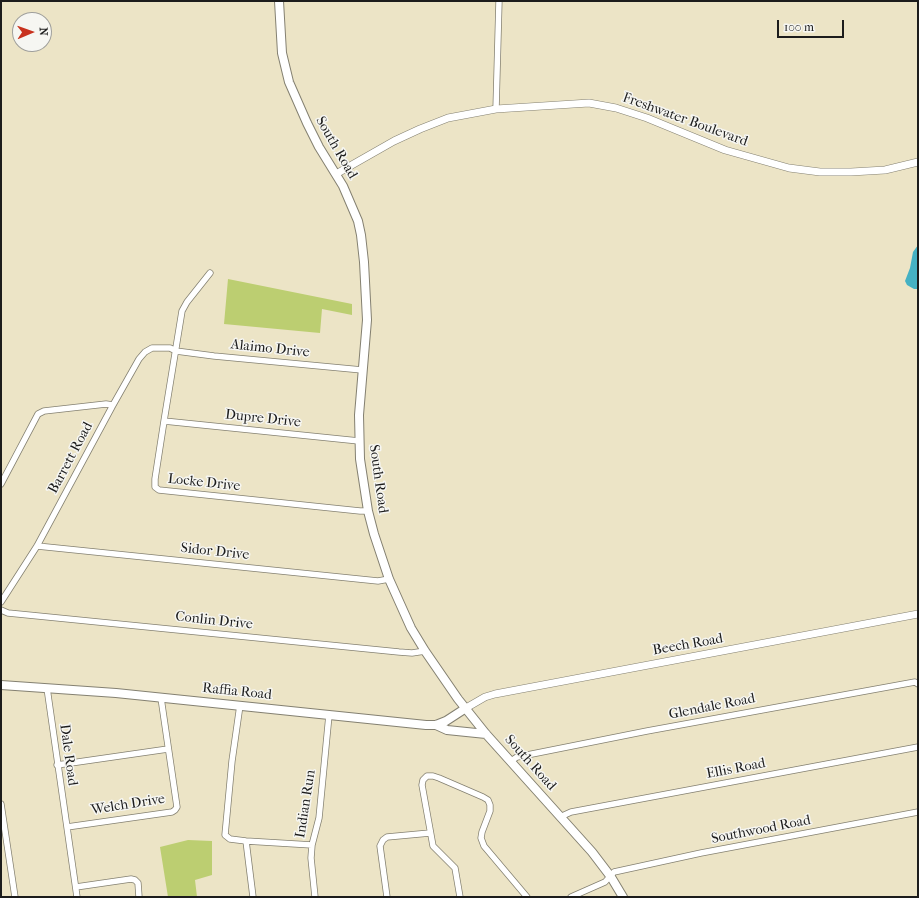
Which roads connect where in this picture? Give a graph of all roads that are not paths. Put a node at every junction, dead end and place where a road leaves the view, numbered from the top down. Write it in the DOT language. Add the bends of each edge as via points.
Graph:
graph roads {
  1 [pos="279,1"];
  2 [pos="499,1"];
  3 [pos="496,109"];
  4 [pos="918,162"];
  5 [pos="336,174"];
  6 [pos="210,273"];
  7 [pos="176,351"];
  8 [pos="362,370"];
  9 [pos="112,405"];
  10 [pos="164,421"];
  11 [pos="359,440"];
  12 [pos="1,484"];
  13 [pos="368,511"];
  14 [pos="37,546"];
  15 [pos="389,579"];
  16 [pos="1,602"];
  17 [pos="1,610"];
  18 [pos="918,614"];
  19 [pos="425,651"];
  20 [pos="918,684"];
  21 [pos="1,685"];
  22 [pos="47,688"];
  23 [pos="161,698"];
  24 [pos="240,706"];
  25 [pos="466,708"];
  26 [pos="329,715"];
  27 [pos="436,725"];
  28 [pos="486,734"];
  29 [pos="918,747"];
  30 [pos="168,749"];
  31 [pos="511,761"];
  32 [pos="57,765"];
  33 [pos="1,804"];
  34 [pos="918,812"];
  35 [pos="560,817"];
  36 [pos="67,826"];
  37 [pos="430,833"];
  38 [pos="246,841"];
  39 [pos="312,845"];
  40 [pos="610,877"];
  41 [pos="76,887"];
  42 [pos="15,897"];
  43 [pos="78,897"];
  44 [pos="139,897"];
  45 [pos="253,897"];
  46 [pos="314,897"];
  47 [pos="387,897"];
  48 [pos="460,897"];
  49 [pos="527,897"];
  50 [pos="571,897"];
  51 [pos="623,897"];
  1 -- 5 [label="main road, South Road" via="282,53 289,82 306,124"];
  2 -- 3 [label="street"];
  3 -- 4 [label="street, Freshwater Boulevard" via="589,103 616,108 725,150 789,168 820,172 884,170"];
  3 -- 5 [label="street, Freshwater Boulevard" via="448,118 420,129"];
  5 -- 8 [label="main road, South Road" via="352,206 361,235 367,320"];
  6 -- 7 [label="street, Locke Drive" via="186,302 182,311"];
  7 -- 8 [label="street, Alaimo Drive"];
  7 -- 9 [label="street, Barrett Road" via="170,348 152,348 145,352"];
  7 -- 10 [label="street, Locke Drive"];
  8 -- 11 [label="main road, South Road"];
  9 -- 12 [label="street" via="44,411 38,414"];
  9 -- 14 [label="street, Barrett Road"];
  10 -- 11 [label="street, Dupre Drive"];
  10 -- 13 [label="street, Locke Drive" via="155,480 155,487 159,490"];
  11 -- 13 [label="main road, South Road"];
  13 -- 15 [label="main road, South Road"];
  14 -- 15 [label="street, Sidor Drive" via="378,581"];
  14 -- 16 [label="street, Barrett Road"];
  15 -- 19 [label="main road, South Road" via="411,628"];
  17 -- 19 [label="street, Conlin Drive" via="8,613 399,652"];
  18 -- 25 [label="street, Beech Road" via="484,696"];
  19 -- 25 [label="main road, South Road"];
  20 -- 31 [label="street, Glendale Road" via="915,682 655,730 517,757"];
  21 -- 22 [label="main road, Raffia Road"];
  22 -- 23 [label="main road, Raffia Road" via="116,692"];
  22 -- 32 [label="street, Dale Road"];
  23 -- 24 [label="main road, Raffia Road"];
  23 -- 30 [label="street, Welch Drive"];
  24 -- 26 [label="main road, Raffia Road"];
  24 -- 38 [label="street" via="232,761 226,835 230,839"];
  25 -- 27 [label="main road, Raffia Road"];
  25 -- 28 [label="main road, South Road"];
  26 -- 27 [label="main road, Raffia Road"];
  26 -- 39 [label="street, Indian Run" via="319,818"];
  27 -- 28 [label="main road" via="447,730"];
  28 -- 31 [label="main road, South Road"];
  29 -- 35 [label="street, Ellis Road" via="571,812"];
  30 -- 32 [label="street"];
  30 -- 36 [label="street, Welch Drive" via="177,807 175,810"];
  31 -- 35 [label="main road, South Road"];
  32 -- 36 [label="street, Dale Road"];
  33 -- 42 [label="street"];
  34 -- 40 [label="street, Southwood Road" via="662,861 614,872"];
  35 -- 40 [label="main road, South Road" via="592,852"];
  36 -- 41 [label="street, Dale Road"];
  37 -- 47 [label="street" via="387,837 383,840 380,846"];
  37 -- 48 [label="street" via="433,846 455,868"];
  37 -- 49 [label="street" via="422,785 427,776 433,776 488,800 490,811 481,838 484,846"];
  38 -- 39 [label="street"];
  38 -- 45 [label="street"];
  39 -- 46 [label="street, Indian Run" via="311,872"];
  40 -- 50 [label="street" via="605,882"];
  40 -- 51 [label="main road, South Road"];
  41 -- 43 [label="street, Dale Road"];
  41 -- 44 [label="street" via="131,879 138,883"];
}
